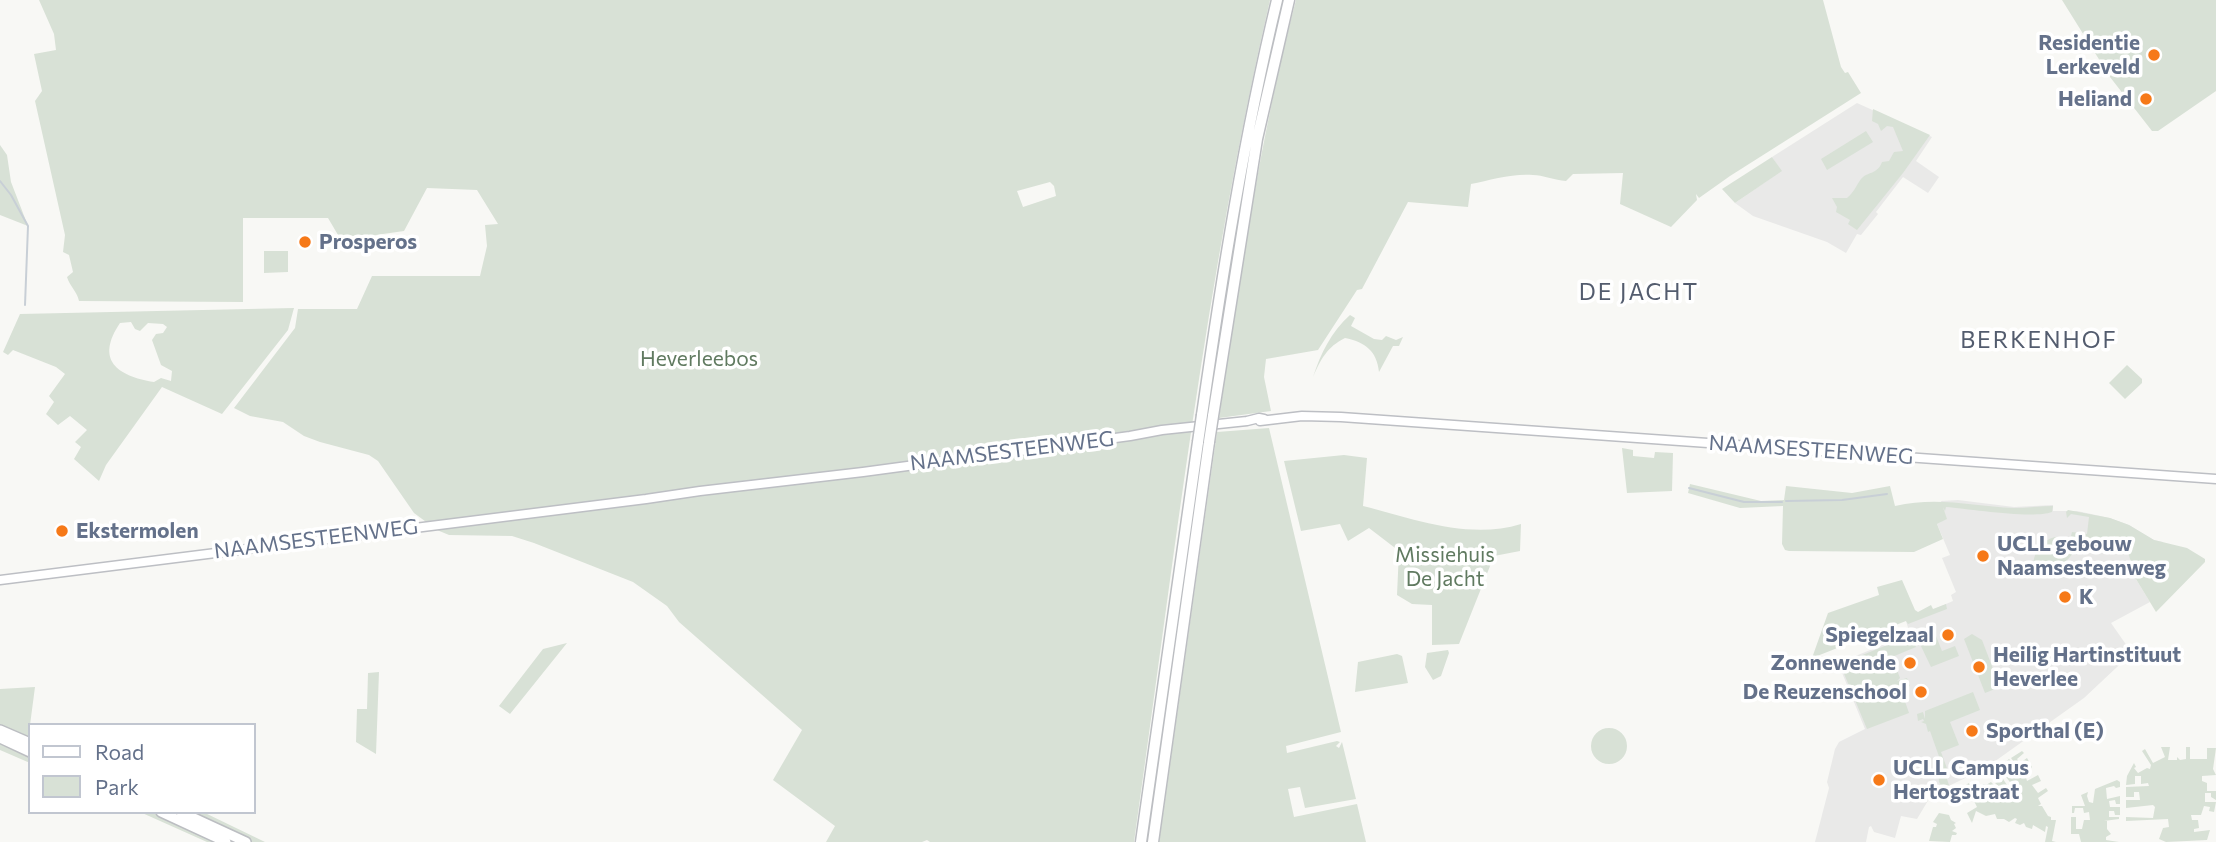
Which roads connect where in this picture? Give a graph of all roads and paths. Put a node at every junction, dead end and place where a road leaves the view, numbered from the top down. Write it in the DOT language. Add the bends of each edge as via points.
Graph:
graph roads {
  1 [pos="1278,0"];
  2 [pos="1289,0"];
  3 [pos="1208,416"];
  4 [pos="1204,442"];
  5 [pos="2216,479"];
  6 [pos="0,580"];
  7 [pos="0,730"];
  8 [pos="0,738"];
  9 [pos="28,742"];
  10 [pos="28,751"];
  11 [pos="165,814"];
  12 [pos="185,814"];
  13 [pos="226,842"];
  14 [pos="246,842"];
  15 [pos="1141,842"];
  16 [pos="1153,842"];
  1 -- 3 [label="highway" via="1234,208"];
  2 -- 3 [label="highway" via="1257,139"];
  3 -- 4 [label="highway, bridge"];
  4 -- 15 [label="highway"];
  4 -- 16 [label="highway"];
  5 -- 6 [label="main road, NAAMSESTEENWEG" via="1406,422 1377,424 1329,417 1257,418 1162,434"];
  7 -- 9 [label="highway"];
  8 -- 10 [label="highway"];
  11 -- 13 [label="highway"];
  12 -- 14 [label="highway"];
}
